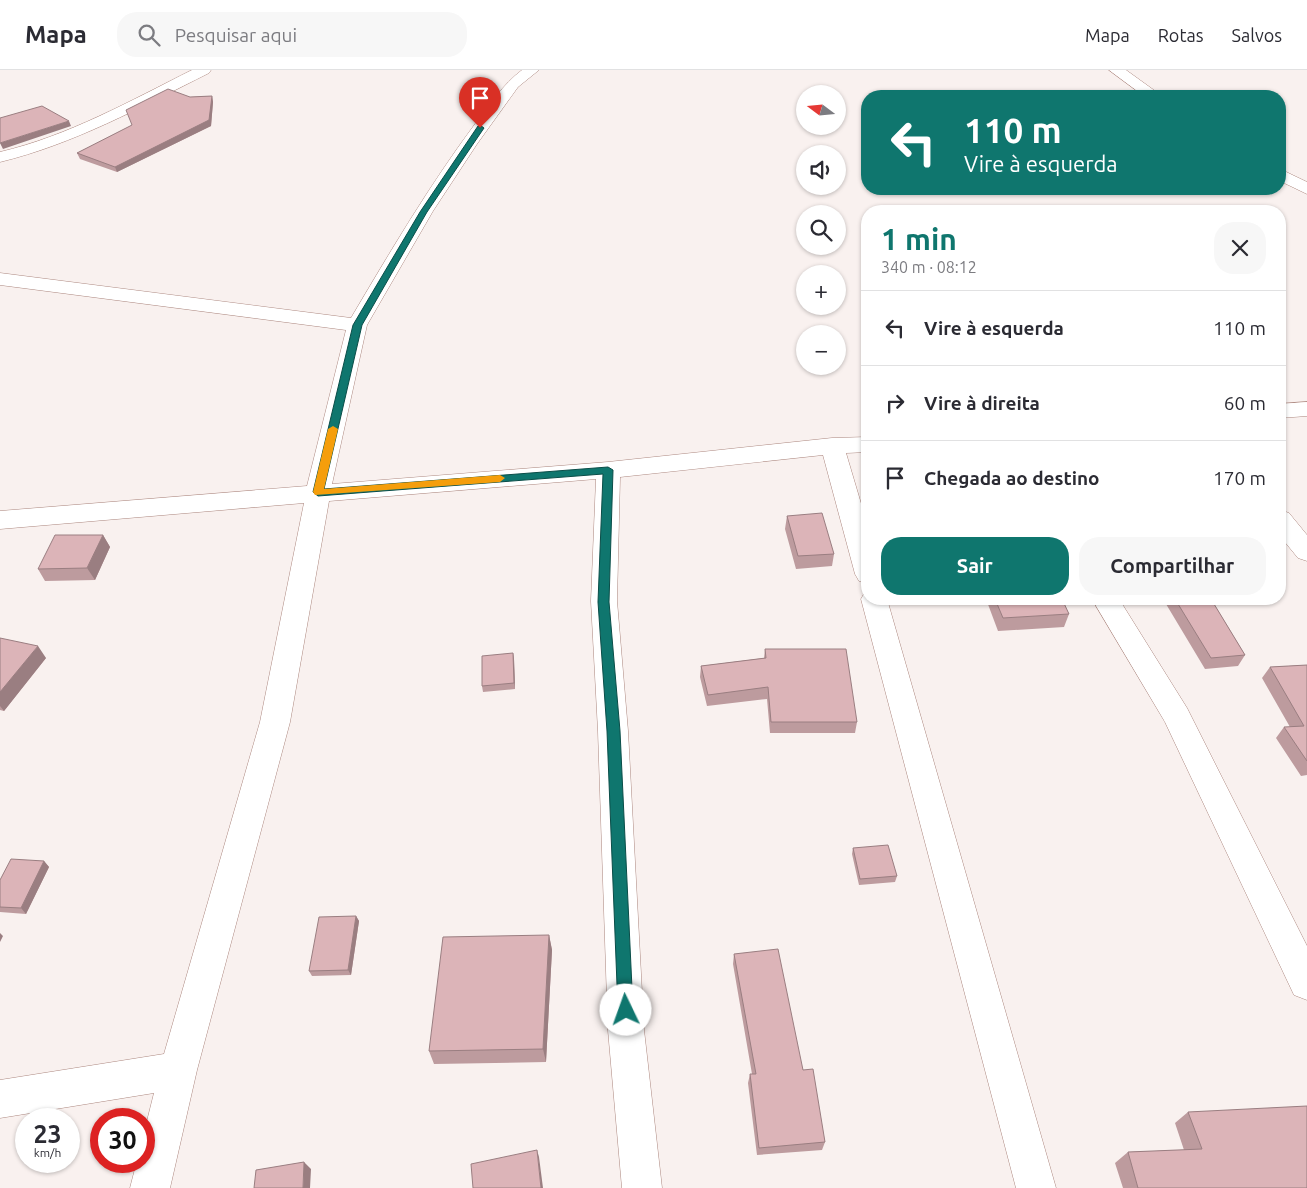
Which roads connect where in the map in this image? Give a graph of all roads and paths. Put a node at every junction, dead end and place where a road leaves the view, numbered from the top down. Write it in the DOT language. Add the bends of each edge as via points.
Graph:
graph roads {
  1 [pos="204,70"];
  2 [pos="532,70"];
  3 [pos="1116,70"];
  4 [pos="1145,90"];
  5 [pos="0,157"];
  6 [pos="1286,177"];
  7 [pos="1307,189"];
  8 [pos="0,279"];
  9 [pos="357,325"];
  10 [pos="1307,409"];
  11 [pos="1286,411"];
  12 [pos="861,444"];
  13 [pos="832,446"];
  14 [pos="608,470"];
  15 [pos="318,492"];
  16 [pos="0,520"];
  17 [pos="1286,526"];
  18 [pos="861,549"];
  19 [pos="1307,552"];
  20 [pos="876,605"];
  21 [pos="1109,605"];
  22 [pos="1307,983"];
  23 [pos="178,1070"];
  24 [pos="0,1099"];
  25 [pos="150,1188"];
  26 [pos="642,1188"];
  27 [pos="1036,1188"];
  1 -- 5 [label="street" via="96,124"];
  2 -- 9 [label="street" via="513,84 470,142"];
  3 -- 4 [label="street"];
  6 -- 7 [label="street"];
  8 -- 9 [label="street"];
  9 -- 15 [label="street"];
  10 -- 11 [label="street"];
  12 -- 13 [label="street"];
  13 -- 14 [label="street"];
  13 -- 18 [label="street"];
  14 -- 15 [label="street"];
  14 -- 26 [label="street" via="604,602 626,1030"];
  15 -- 16 [label="street"];
  15 -- 23 [label="street" via="275,722"];
  17 -- 19 [label="street"];
  20 -- 27 [label="street"];
  21 -- 22 [label="street" via="1177,716"];
  23 -- 24 [label="street"];
  23 -- 25 [label="street"];
}
